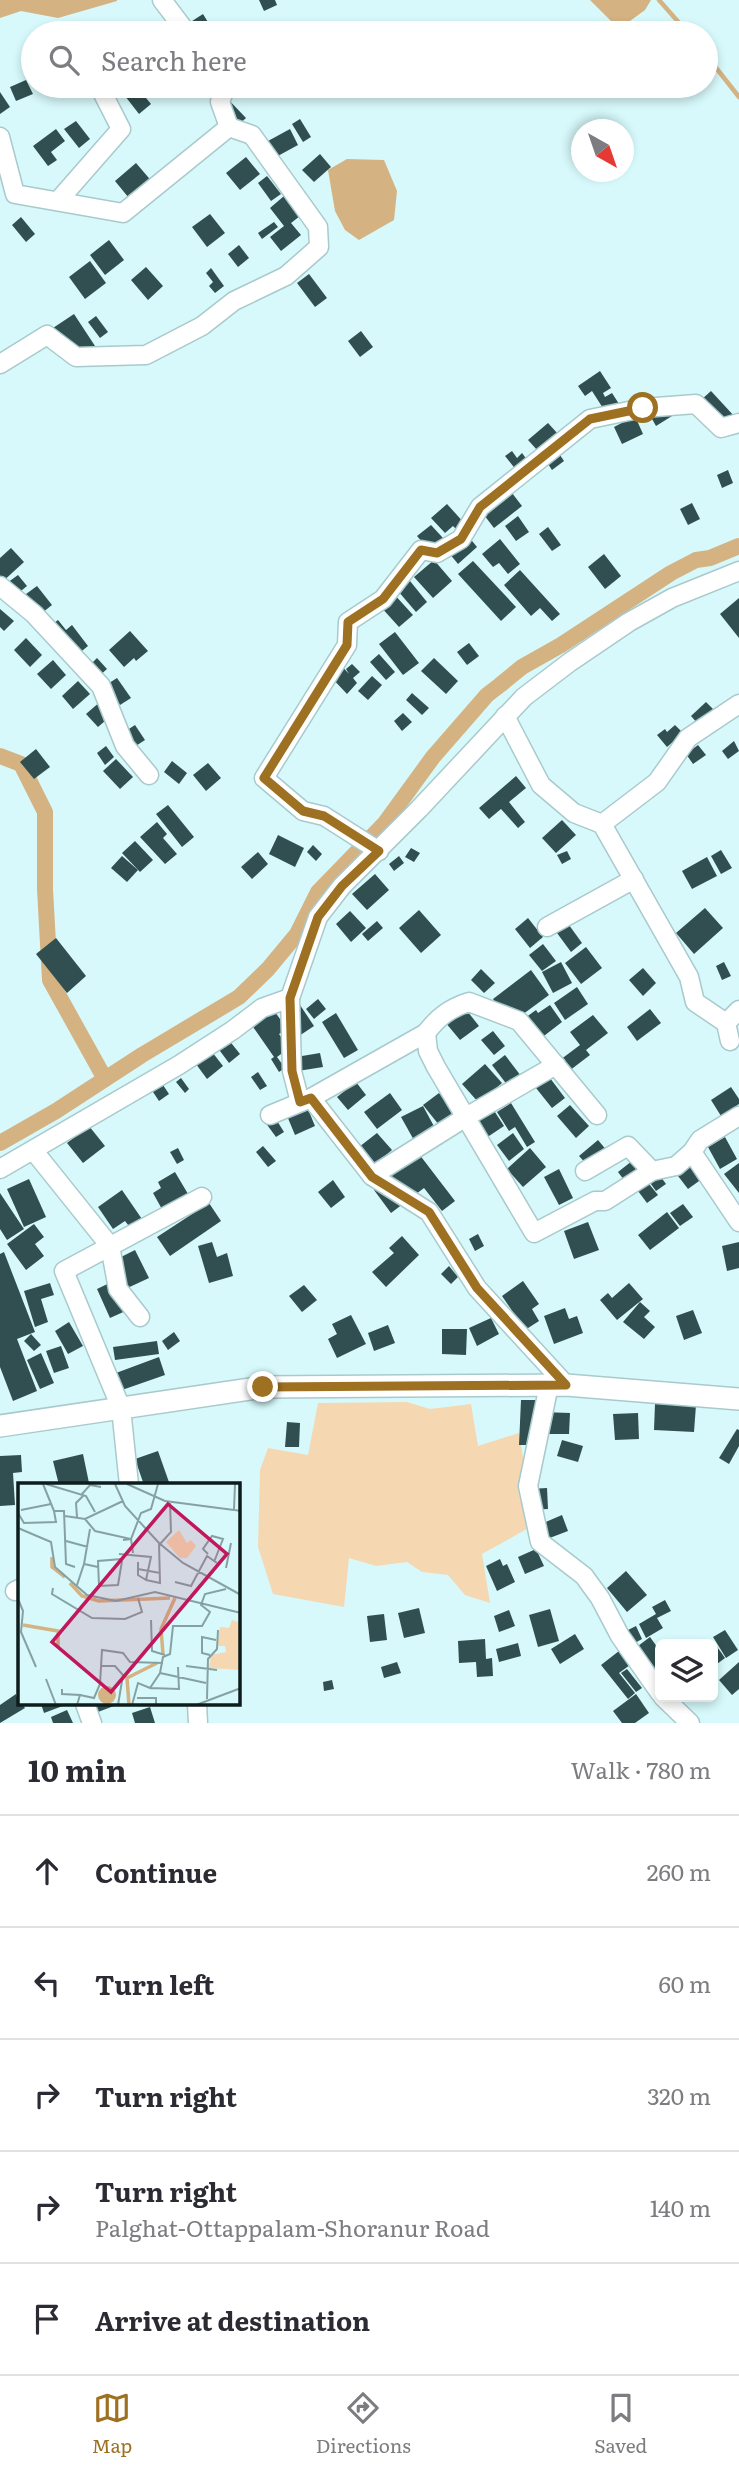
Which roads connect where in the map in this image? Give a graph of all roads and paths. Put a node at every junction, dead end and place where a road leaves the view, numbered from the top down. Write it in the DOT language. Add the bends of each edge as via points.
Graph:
graph roads {
  1 [pos="162,0"];
  2 [pos="178,21"];
  3 [pos="105,98"];
  4 [pos="222,98"];
  5 [pos="229,127"];
  6 [pos="0,137"];
  7 [pos="58,201"];
  8 [pos="0,364"];
  9 [pos="739,423"];
  10 [pos="739,571"];
  11 [pos="0,586"];
  12 [pos="739,704"];
  13 [pos="505,716"];
  14 [pos="149,775"];
  15 [pos="602,824"];
  16 [pos="373,847"];
  17 [pos="634,879"];
  18 [pos="547,927"];
  19 [pos="290,998"];
  20 [pos="426,1032"];
  21 [pos="735,1034"];
  22 [pos="556,1065"];
  23 [pos="306,1100"];
  24 [pos="270,1115"];
  25 [pos="597,1115"];
  26 [pos="739,1116"];
  27 [pos="466,1117"];
  28 [pos="33,1150"];
  29 [pos="692,1152"];
  30 [pos="0,1169"];
  31 [pos="585,1171"];
  32 [pos="652,1171"];
  33 [pos="372,1177"];
  34 [pos="202,1196"];
  35 [pos="739,1222"];
  36 [pos="110,1247"];
  37 [pos="140,1317"];
  38 [pos="557,1385"];
  39 [pos="739,1399"];
  40 [pos="121,1408"];
  41 [pos="0,1426"];
  42 [pos="129,1483"];
  43 [pos="655,1685"];
  44 [pos="669,1702"];
  45 [pos="86,1706"];
  46 [pos="92,1723"];
  47 [pos="690,1723"];
  1 -- 2 [label="street"];
  3 -- 7 [label="street" via="121,129"];
  4 -- 5 [label="street"];
  5 -- 7 [label="street" via="123,212"];
  5 -- 8 [label="street" via="252,135 318,227 319,247 286,276 234,301 202,326 146,355 76,357 47,335"];
  6 -- 7 [label="street" via="15,194"];
  9 -- 16 [label="street" via="722,428 696,404 590,419 480,507 461,539 437,553 421,550 383,599 348,622 347,645 264,778 303,811 324,816"];
  10 -- 13 [label="street" via="672,598 629,622 524,697"];
  11 -- 14 [label="street" via="34,614 101,686 125,746"];
  12 -- 15 [label="street" via="688,738 657,782"];
  13 -- 15 [label="street" via="541,785 574,813"];
  13 -- 16 [label="street"];
  15 -- 17 [label="street"];
  16 -- 19 [label="street" via="318,917"];
  17 -- 18 [label="street"];
  17 -- 21 [label="street" via="688,977 695,1002"];
  19 -- 23 [label="street" via="292,1071"];
  19 -- 28 [label="street" via="262,1008 179,1065"];
  20 -- 22 [label="street" via="448,1010 469,1002 519,1021"];
  20 -- 23 [label="street"];
  20 -- 27 [label="street" via="428,1051"];
  22 -- 25 [label="street"];
  22 -- 27 [label="street"];
  23 -- 24 [label="street"];
  23 -- 33 [label="street"];
  26 -- 29 [label="street" via="700,1140"];
  27 -- 32 [label="street" via="534,1233 595,1201 605,1201"];
  27 -- 33 [label="street"];
  28 -- 30 [label="street"];
  28 -- 36 [label="street"];
  29 -- 32 [label="street" via="676,1166"];
  29 -- 35 [label="street"];
  31 -- 32 [label="street" via="628,1146"];
  33 -- 38 [label="street" via="429,1212 477,1288"];
  34 -- 36 [label="street"];
  36 -- 37 [label="street" via="118,1289"];
  36 -- 40 [label="street" via="64,1271"];
  38 -- 39 [label="main road"];
  38 -- 40 [label="main road" via="263,1387"];
  38 -- 43 [label="street" via="528,1486 540,1542 584,1576"];
  40 -- 41 [label="main road"];
  40 -- 42 [label="street"];
  44 -- 47 [label="street"];
  45 -- 46 [label="street"];
}
